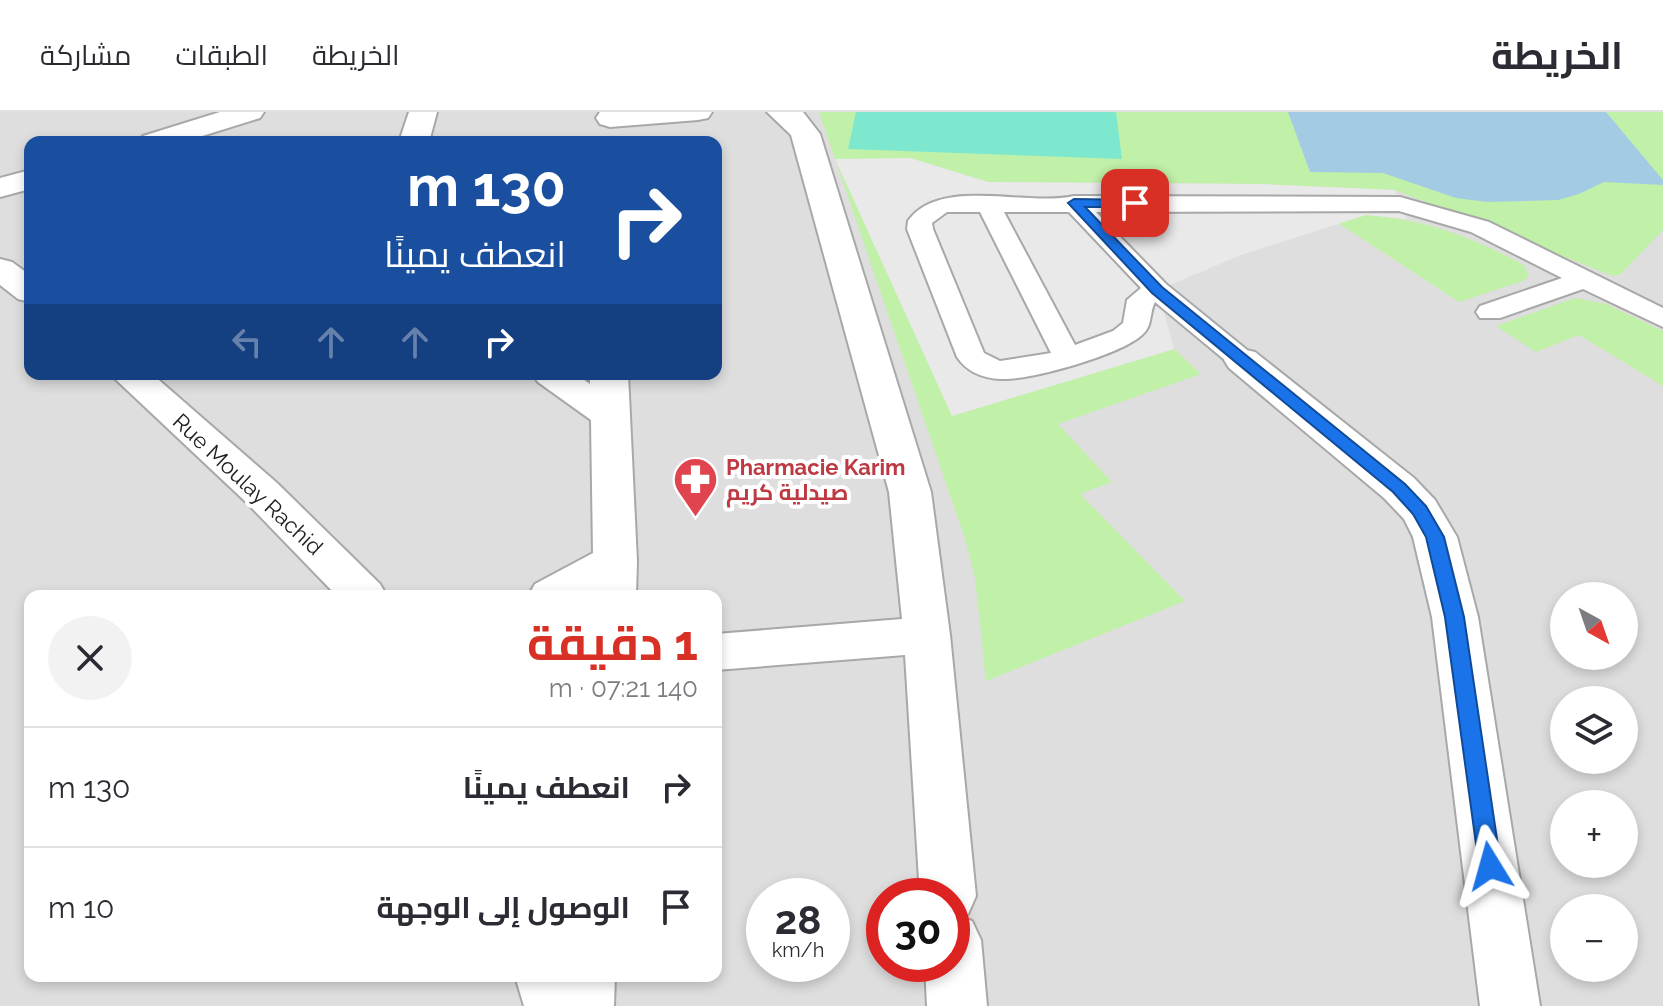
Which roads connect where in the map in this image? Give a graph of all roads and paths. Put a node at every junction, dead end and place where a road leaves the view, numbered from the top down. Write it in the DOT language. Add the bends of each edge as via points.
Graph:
graph roads {
  1 [pos="423,112"];
  2 [pos="698,112"];
  3 [pos="781,112"];
  4 [pos="247,113"];
  5 [pos="611,124"];
  6 [pos="172,136"];
  7 [pos="234,136"];
  8 [pos="416,136"];
  9 [pos="24,181"];
  10 [pos="0,188"];
  11 [pos="1074,203"];
  12 [pos="988,204"];
  13 [pos="0,269"];
  14 [pos="1583,280"];
  15 [pos="24,287"];
  16 [pos="1157,290"];
  17 [pos="1490,312"];
  18 [pos="1663,319"];
  19 [pos="1066,355"];
  20 [pos="1242,360"];
  21 [pos="136,380"];
  22 [pos="560,380"];
  23 [pos="609,380"];
  24 [pos="608,414"];
  25 [pos="614,578"];
  26 [pos="358,590"];
  27 [pos="572,590"];
  28 [pos="927,635"];
  29 [pos="722,652"];
  30 [pos="947,878"];
  31 [pos="546,982"];
  32 [pos="586,982"];
  33 [pos="955,982"];
  34 [pos="554,1006"];
  35 [pos="584,1006"];
  36 [pos="957,1006"];
  37 [pos="1510,1006"];
  1 -- 8 [label="street"];
  2 -- 5 [label="street"];
  3 -- 28 [label="street" via="802,125 910,492"];
  4 -- 6 [label="street"];
  4 -- 7 [label="street"];
  9 -- 10 [label="street"];
  11 -- 12 [label="lane"];
  11 -- 14 [label="lane" via="1400,204 1480,227"];
  11 -- 16 [label="lane"];
  12 -- 19 [label="lane"];
  12 -- 19 [label="lane" via="947,205 920,221 971,357 983,368 1006,373"];
  13 -- 15 [label="street"];
  14 -- 17 [label="lane"];
  14 -- 18 [label="lane"];
  16 -- 19 [label="lane" via="1140,300 1136,326 1123,337"];
  16 -- 20 [label="lane"];
  20 -- 37 [label="street" via="1399,488 1435,537 1455,617"];
  21 -- 26 [label="street, Rue Moulay Rachid" via="262,493"];
  22 -- 24 [label="street"];
  23 -- 24 [label="street"];
  24 -- 25 [label="street"];
  25 -- 27 [label="street"];
  28 -- 29 [label="street"];
  28 -- 30 [label="street"];
  31 -- 34 [label="street"];
  32 -- 35 [label="street"];
  33 -- 36 [label="street"];
}
